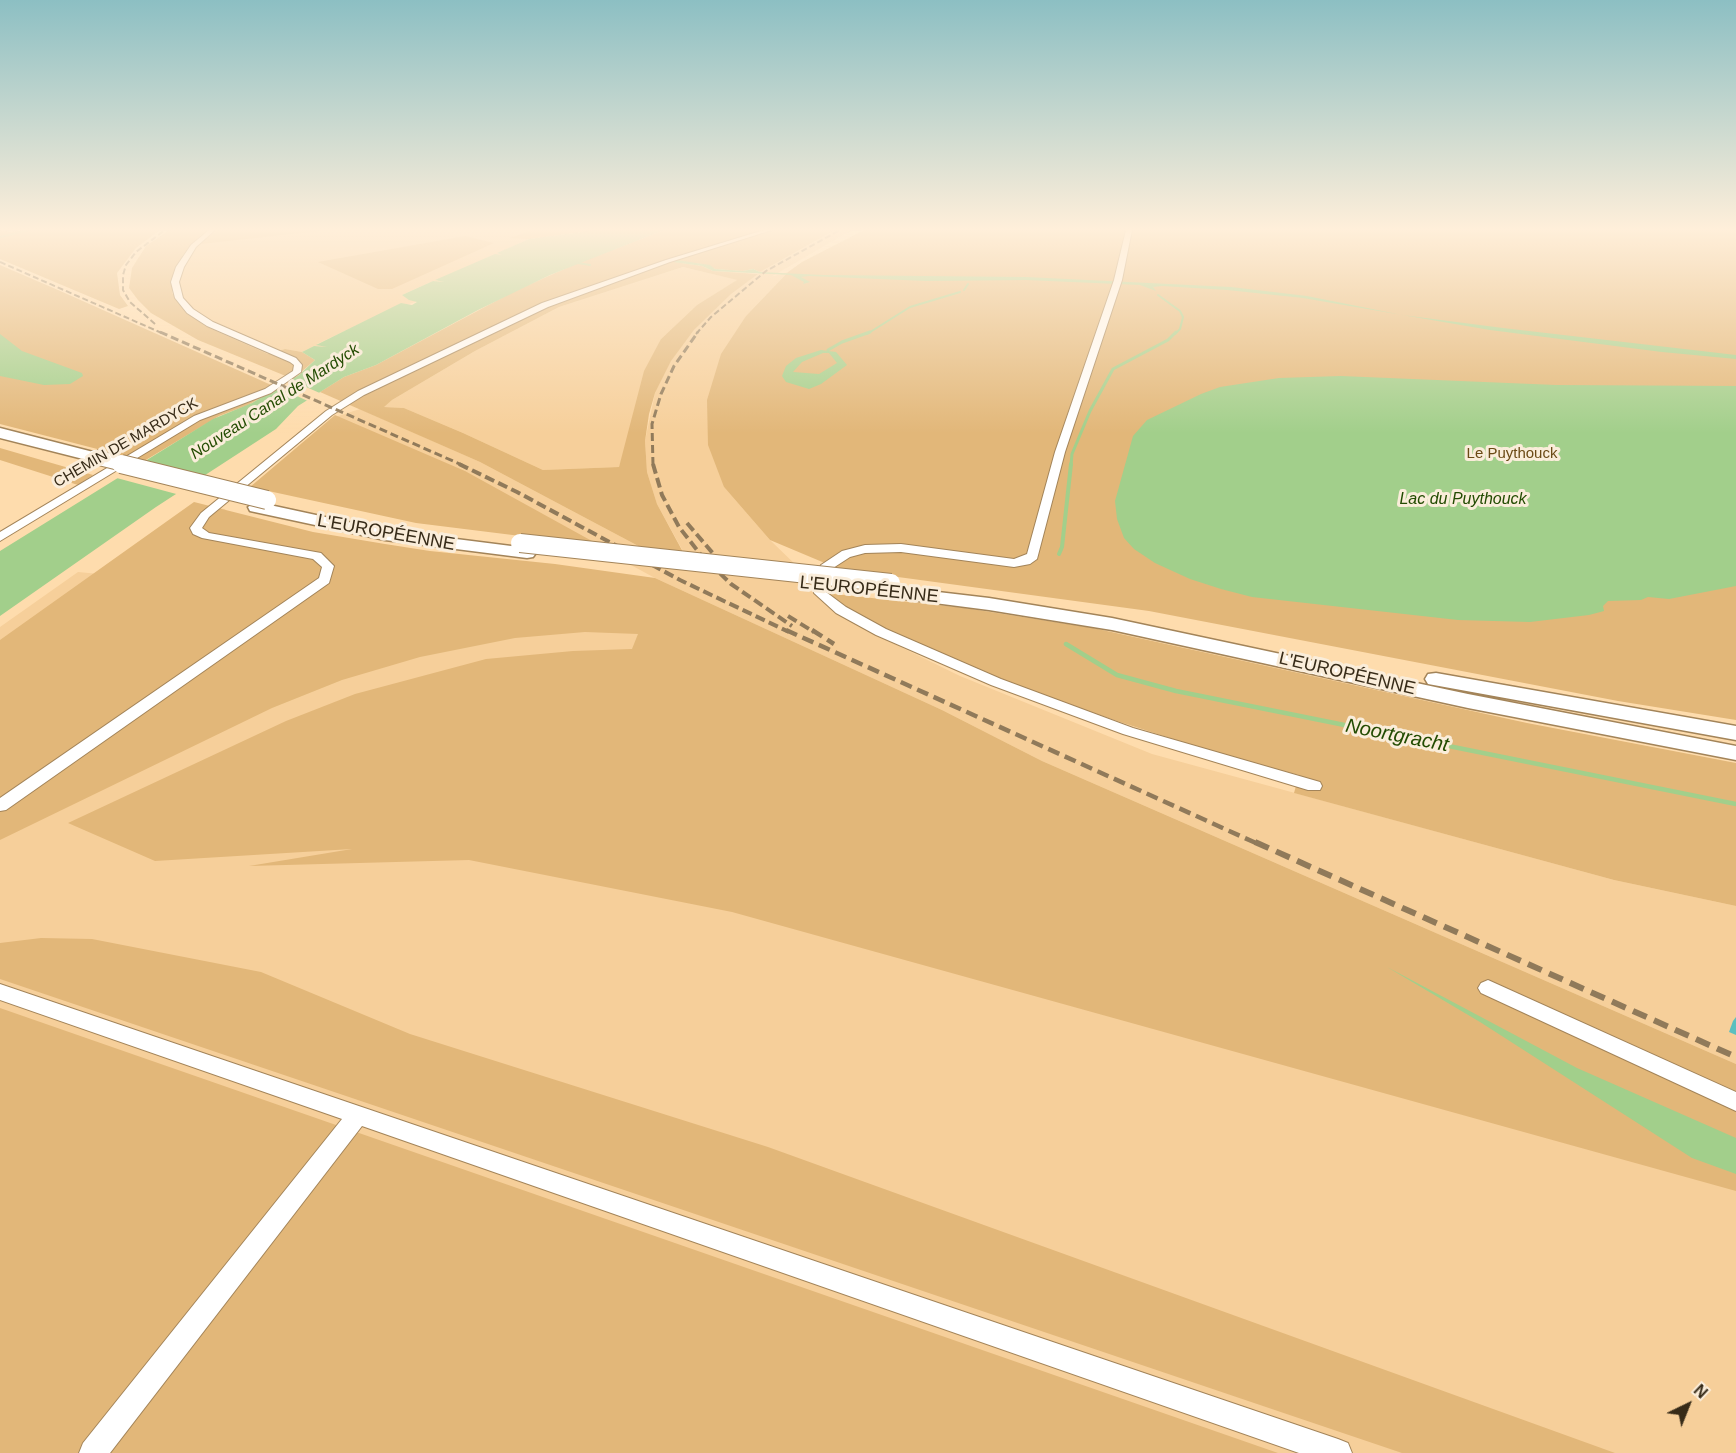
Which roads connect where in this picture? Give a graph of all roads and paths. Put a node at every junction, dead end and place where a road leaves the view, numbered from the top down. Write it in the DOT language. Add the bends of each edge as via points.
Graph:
graph roads {
  1 [pos="180,298"];
  2 [pos="563,298"];
  3 [pos="1113,298"];
  4 [pos="0,432"];
  5 [pos="0,442"];
  6 [pos="90,461"];
  7 [pos="0,537"];
  8 [pos="889,587"];
  9 [pos="1736,733"];
  10 [pos="1736,753"];
  11 [pos="1314,786"];
  12 [pos="0,806"];
  13 [pos="1488,988"];
  14 [pos="0,992"];
  15 [pos="1736,1102"];
  16 [pos="358,1116"];
  17 [pos="93,1453"];
  18 [pos="1338,1453"];
  1 -- 7 [label="street, CHEMIN DE MARDYCK" via="210,324 297,363 296,374 268,391 189,422"];
  2 -- 12 [label="street" via="356,395 205,515 197,532 317,556 328,566 325,580"];
  3 -- 11 [label="street" via="1060,452 1033,556 1009,563 914,549 871,548 853,552 825,568 820,577 820,593 841,610 888,636 996,682 1128,731"];
  4 -- 6 [label="highway, L'EUROPÉENNE"];
  5 -- 6 [label="highway, L'EUROPÉENNE"];
  6 -- 8 [label="highway, L'EUROPÉENNE, bridge" via="385,535"];
  8 -- 9 [label="highway, L'EUROPÉENNE" via="1106,611 1500,691"];
  8 -- 10 [label="highway, L'EUROPÉENNE" via="1099,621 1479,703"];
  13 -- 15 [label="street"];
  14 -- 16 [label="street"];
  16 -- 17 [label="street"];
  16 -- 18 [label="street"];
}
